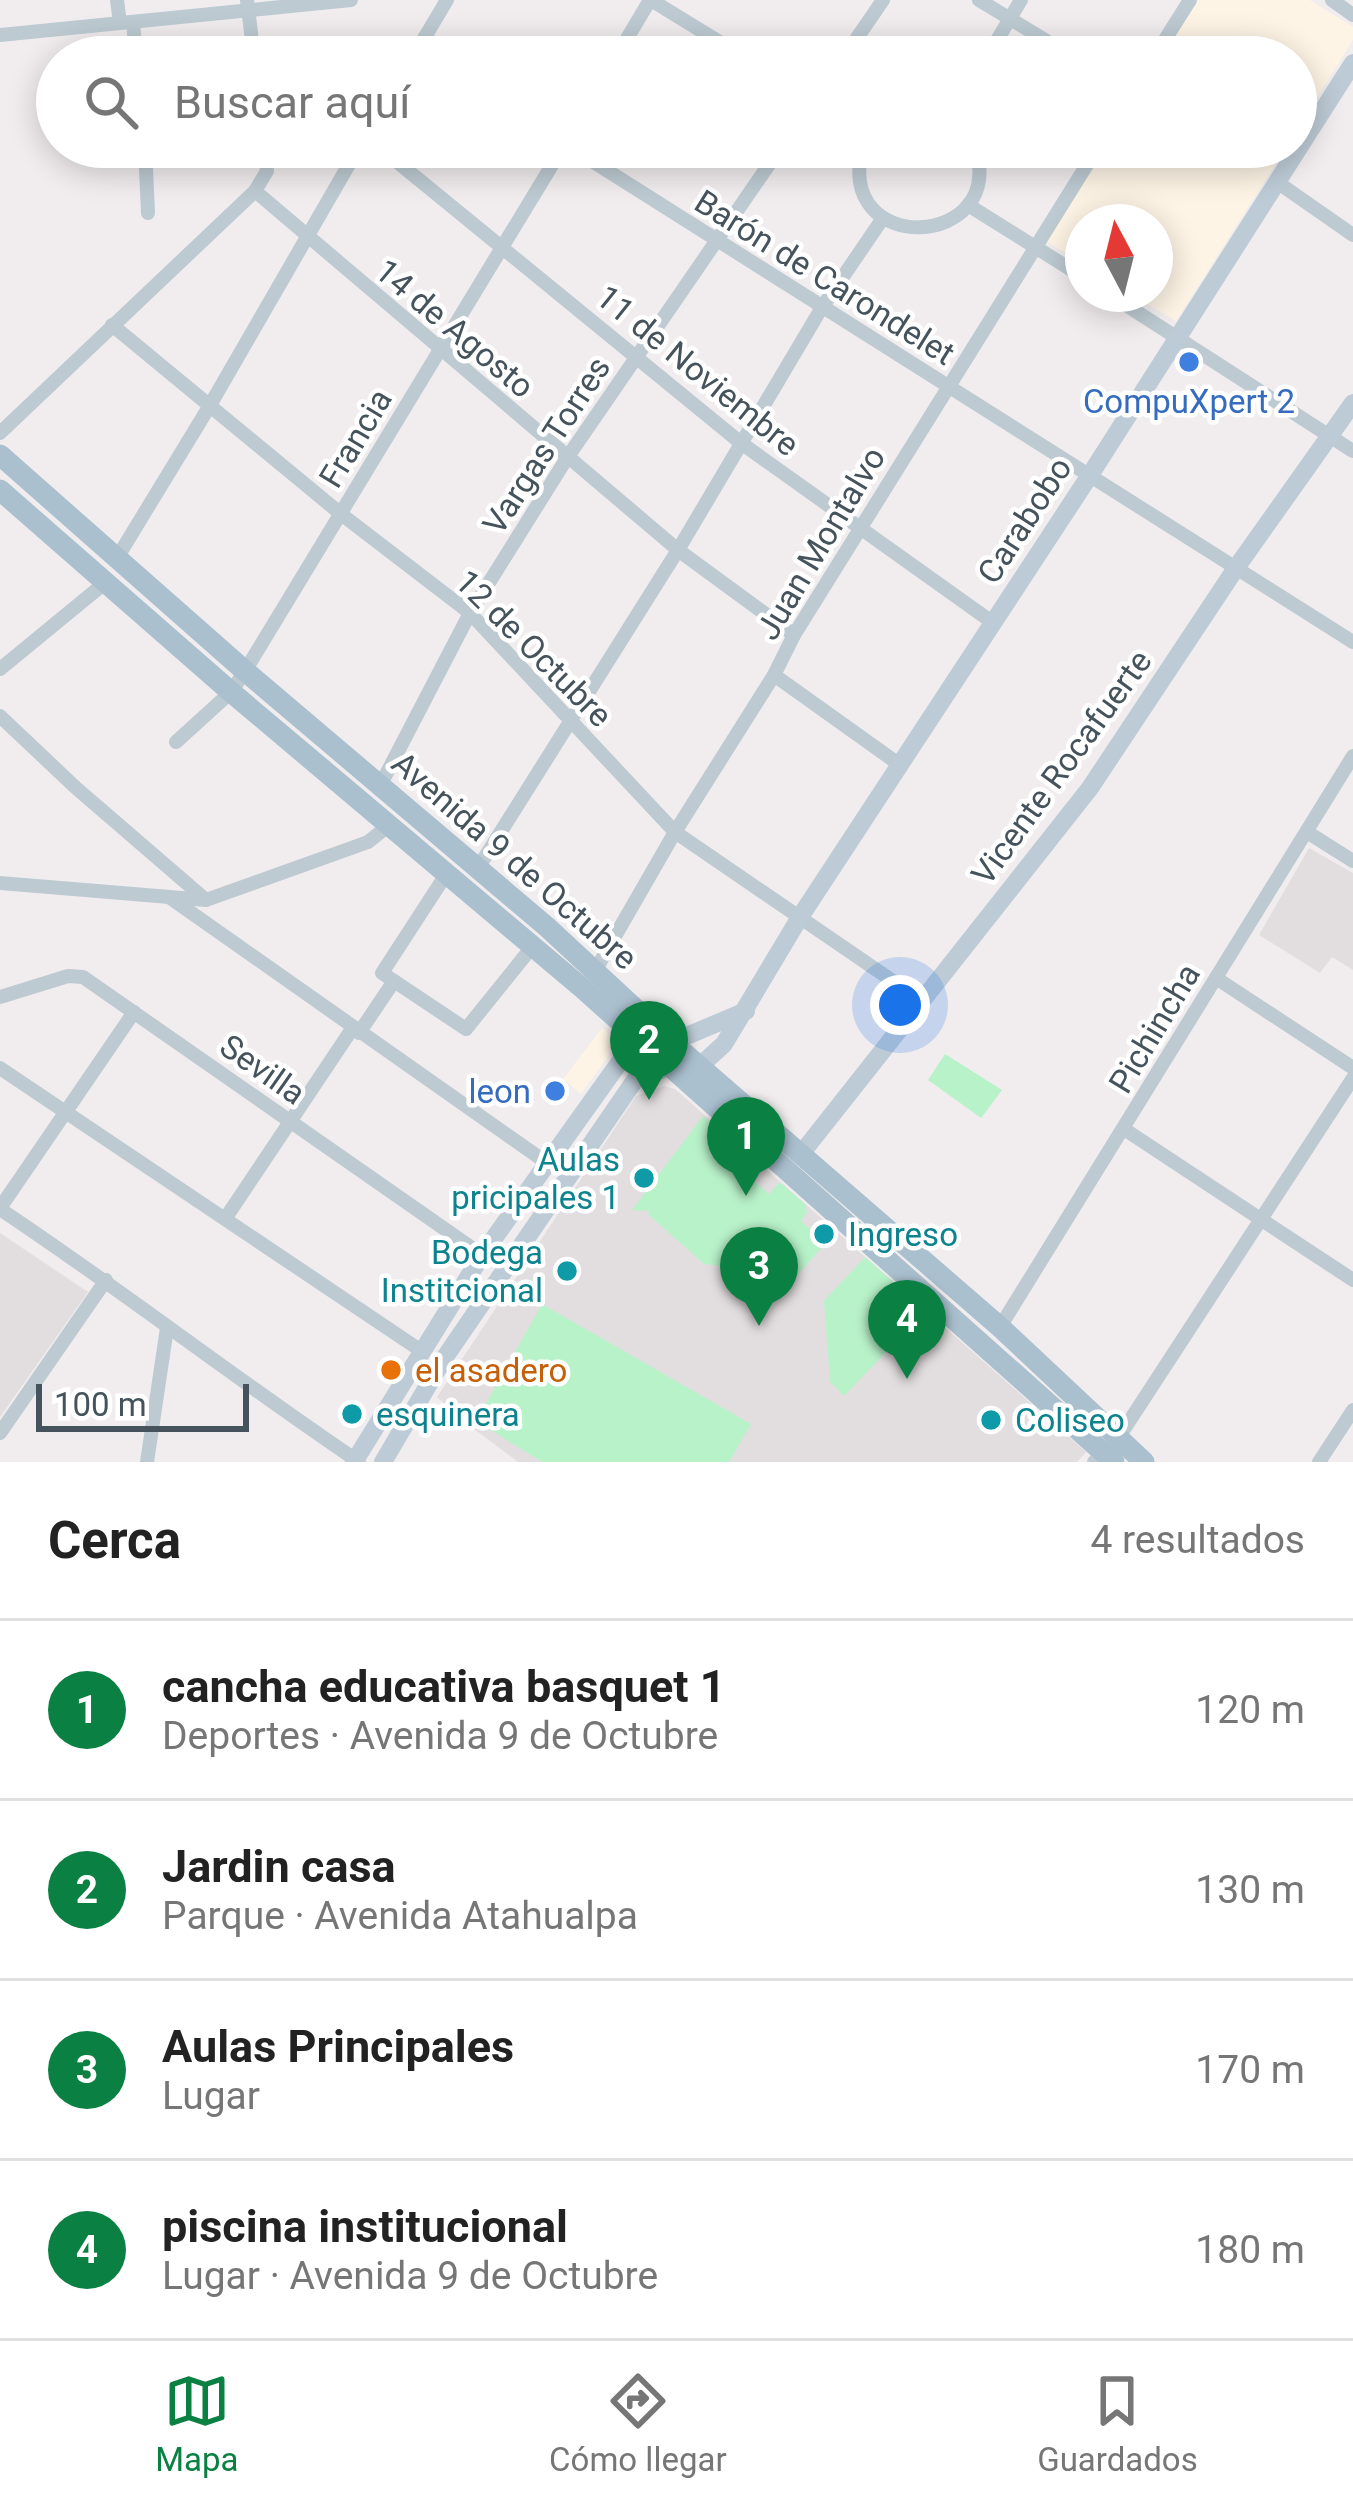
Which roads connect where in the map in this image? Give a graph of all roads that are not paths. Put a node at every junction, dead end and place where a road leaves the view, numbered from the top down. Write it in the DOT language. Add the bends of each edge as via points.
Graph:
graph roads {
  1 [pos="117,0"];
  2 [pos="351,0"];
  3 [pos="446,0"];
  4 [pos="650,0"];
  5 [pos="883,0"];
  6 [pos="980,0"];
  7 [pos="1021,0"];
  8 [pos="1190,0"];
  9 [pos="1332,0"];
  10 [pos="248,5"];
  11 [pos="1353,15"];
  12 [pos="1010,19"];
  13 [pos="127,23"];
  14 [pos="0,35"];
  15 [pos="130,36"];
  16 [pos="252,36"];
  17 [pos="426,36"];
  18 [pos="629,36"];
  19 [pos="709,36"];
  20 [pos="858,36"];
  21 [pos="1000,36"];
  22 [pos="1038,36"];
  23 [pos="1167,36"];
  24 [pos="1353,63"];
  25 [pos="1317,119"];
  26 [pos="146,168"];
  27 [pos="267,168"];
  28 [pos="347,168"];
  29 [pos="405,168"];
  30 [pos="552,168"];
  31 [pos="599,168"];
  32 [pos="766,168"];
  33 [pos="860,168"];
  34 [pos="979,168"];
  35 [pos="1085,168"];
  36 [pos="1286,168"];
  37 [pos="1277,182"];
  38 [pos="255,191"];
  39 [pos="968,205"];
  40 [pos="148,212"];
  41 [pos="883,218"];
  42 [pos="1353,235"];
  43 [pos="308,238"];
  44 [pos="715,241"];
  45 [pos="502,246"];
  46 [pos="1035,246"];
  47 [pos="1065,265"];
  48 [pos="821,309"];
  49 [pos="1137,312"];
  50 [pos="112,325"];
  51 [pos="1177,338"];
  52 [pos="439,351"];
  53 [pos="637,356"];
  54 [pos="947,383"];
  55 [pos="1353,404"];
  56 [pos="209,407"];
  57 [pos="0,434"];
  58 [pos="1331,437"];
  59 [pos="741,443"];
  60 [pos="1353,451"];
  61 [pos="0,455"];
  62 [pos="567,458"];
  63 [pos="1090,475"];
  64 [pos="0,490"];
  65 [pos="341,514"];
  66 [pos="860,528"];
  67 [pos="678,550"];
  68 [pos="117,558"];
  69 [pos="1236,568"];
  70 [pos="106,582"];
  71 [pos="470,614"];
  72 [pos="992,622"];
  73 [pos="794,635"];
  74 [pos="1353,642"];
  75 [pos="0,669"];
  76 [pos="245,670"];
  77 [pos="774,675"];
  78 [pos="231,692"];
  79 [pos="0,716"];
  80 [pos="569,721"];
  81 [pos="176,742"];
  82 [pos="1353,756"];
  83 [pos="900,765"];
  84 [pos="380,786"];
  85 [pos="388,826"];
  86 [pos="675,832"];
  87 [pos="1307,832"];
  88 [pos="1353,861"];
  89 [pos="478,868"];
  90 [pos="447,873"];
  91 [pos="0,883"];
  92 [pos="169,897"];
  93 [pos="206,899"];
  94 [pos="800,917"];
  95 [pos="532,947"];
  96 [pos="595,971"];
  97 [pos="388,977"];
  98 [pos="1216,978"];
  99 [pos="0,997"];
  100 [pos="922,1001"];
  101 [pos="746,1011"];
  102 [pos="134,1012"];
  103 [pos="355,1031"];
  104 [pos="669,1040"];
  105 [pos="642,1044"];
  106 [pos="701,1064"];
  107 [pos="668,1067"];
  108 [pos="0,1068"];
  109 [pos="1353,1068"];
  110 [pos="1353,1078"];
  111 [pos="64,1112"];
  112 [pos="288,1120"];
  113 [pos="1124,1129"];
  114 [pos="801,1154"];
  115 [pos="547,1163"];
  116 [pos="0,1209"];
  117 [pos="225,1220"];
  118 [pos="1262,1221"];
  119 [pos="482,1255"];
  120 [pos="106,1280"];
  121 [pos="1353,1280"];
  122 [pos="1000,1327"];
  123 [pos="167,1328"];
  124 [pos="422,1352"];
  125 [pos="1353,1410"];
  126 [pos="0,1433"];
  127 [pos="1108,1453"];
  128 [pos="356,1461"];
  129 [pos="147,1462"];
  130 [pos="383,1462"];
  131 [pos="1144,1462"];
  132 [pos="1319,1462"];
  1 -- 13 [label="street"];
  2 -- 10 [label="street"];
  3 -- 17 [label="street"];
  4 -- 18 [label="street"];
  4 -- 19 [label="street"];
  5 -- 20 [label="street"];
  6 -- 12 [label="street"];
  7 -- 12 [label="street"];
  8 -- 23 [label="street"];
  9 -- 11 [label="street"];
  10 -- 13 [label="street"];
  10 -- 16 [label="street"];
  12 -- 21 [label="street"];
  12 -- 22 [label="street"];
  13 -- 14 [label="street"];
  13 -- 15 [label="street"];
  24 -- 25 [label="main road, Carabobo"];
  26 -- 40 [label="street"];
  27 -- 38 [label="street"];
  28 -- 43 [label="street"];
  29 -- 45 [label="street, 11 de Noviembre"];
  30 -- 45 [label="street, Francia"];
  31 -- 44 [label="street, Barón de Carondelet"];
  32 -- 44 [label="street, Vargas Torres"];
  33 -- 41 [label="street"];
  34 -- 39 [label="street"];
  35 -- 46 [label="street, Juan Montalvo"];
  36 -- 37 [label="main road, Carabobo"];
  37 -- 42 [label="street"];
  37 -- 51 [label="main road, Carabobo"];
  38 -- 43 [label="street, 14 de Agosto"];
  38 -- 50 [label="street"];
  39 -- 41 [label="street" via="928,229"];
  39 -- 46 [label="street"];
  41 -- 48 [label="street"];
  43 -- 52 [label="street, 14 de Agosto"];
  43 -- 56 [label="street"];
  44 -- 48 [label="street, Barón de Carondelet"];
  44 -- 53 [label="street, Vargas Torres"];
  45 -- 52 [label="street, Francia"];
  45 -- 53 [label="street, 11 de Noviembre"];
  46 -- 47 [label="street"];
  46 -- 54 [label="street, Juan Montalvo"];
  48 -- 54 [label="street, Barón de Carondelet"];
  48 -- 59 [label="street"];
  49 -- 51 [label="street"];
  50 -- 56 [label="street, 12 de Octubre"];
  50 -- 57 [label="street"];
  51 -- 58 [label="street"];
  51 -- 63 [label="main road, Carabobo"];
  52 -- 62 [label="street, 14 de Agosto"];
  52 -- 65 [label="street, Francia"];
  53 -- 59 [label="street, 11 de Noviembre"];
  53 -- 62 [label="street, Vargas Torres"];
  54 -- 63 [label="street, Barón de Carondelet"];
  54 -- 66 [label="street, Juan Montalvo"];
  55 -- 58 [label="main road, Vicente Rocafuerte"];
  56 -- 65 [label="street, 12 de Octubre"];
  56 -- 68 [label="street"];
  58 -- 60 [label="street"];
  58 -- 69 [label="main road, Vicente Rocafuerte"];
  59 -- 66 [label="street, 11 de Noviembre"];
  59 -- 67 [label="street"];
  61 -- 68 [label="main road, Avenida 9 de Octubre"];
  62 -- 67 [label="street, 14 de Agosto"];
  62 -- 71 [label="street, Vargas Torres"];
  63 -- 69 [label="street"];
  63 -- 72 [label="main road, Carabobo"];
  64 -- 70 [label="main road, Avenida 9 de Octubre"];
  65 -- 71 [label="street, 12 de Octubre"];
  65 -- 76 [label="street, Francia"];
  66 -- 72 [label="street, 11 de Noviembre"];
  66 -- 73 [label="street, Juan Montalvo"];
  67 -- 73 [label="street, 14 de Agosto"];
  67 -- 80 [label="street"];
  68 -- 76 [label="main road, Avenida 9 de Octubre"];
  69 -- 74 [label="street"];
  69 -- 100 [label="main road, Vicente Rocafuerte" via="1090,788"];
  70 -- 75 [label="street"];
  70 -- 78 [label="main road, Avenida 9 de Octubre"];
  71 -- 80 [label="street, 12 de Octubre"];
  71 -- 84 [label="street, Vargas Torres"];
  72 -- 83 [label="main road, Carabobo"];
  73 -- 77 [label="street, Juan Montalvo"];
  76 -- 78 [label="street, Francia"];
  76 -- 84 [label="main road, Avenida 9 de Octubre"];
  77 -- 83 [label="street"];
  77 -- 86 [label="street, Juan Montalvo"];
  78 -- 81 [label="street, Francia"];
  78 -- 85 [label="main road, Avenida 9 de Octubre"];
  79 -- 93 [label="street"];
  80 -- 86 [label="street, 12 de Octubre"];
  80 -- 89 [label="street"];
  82 -- 87 [label="street, Pichincha"];
  83 -- 94 [label="main road, Carabobo"];
  84 -- 89 [label="main road, Avenida 9 de Octubre"];
  85 -- 90 [label="main road, Avenida 9 de Octubre"];
  85 -- 93 [label="street" via="368,842"];
  86 -- 94 [label="street, 12 de Octubre"];
  86 -- 96 [label="street, Juan Montalvo"];
  87 -- 88 [label="street"];
  87 -- 98 [label="street, Pichincha"];
  89 -- 96 [label="main road, Avenida 9 de Octubre"];
  90 -- 95 [label="main road, Avenida 9 de Octubre"];
  90 -- 97 [label="street"];
  91 -- 92 [label="street"];
  92 -- 93 [label="street"];
  92 -- 103 [label="street"];
  94 -- 100 [label="street, 12 de Octubre"];
  94 -- 101 [label="main road, Carabobo"];
  95 -- 97 [label="street" via="466,1029"];
  95 -- 105 [label="main road, Avenida 9 de Octubre"];
  96 -- 104 [label="main road, Avenida 9 de Octubre"];
  97 -- 103 [label="street"];
  98 -- 109 [label="street"];
  98 -- 113 [label="street, Pichincha"];
  99 -- 102 [label="street, Sevilla" via="77,975"];
  100 -- 114 [label="main road, Vicente Rocafuerte"];
  101 -- 104 [label="main road"];
  101 -- 106 [label="main road, Carabobo"];
  102 -- 111 [label="street"];
  102 -- 112 [label="street, Sevilla"];
  103 -- 112 [label="street"];
  103 -- 115 [label="street"];
  104 -- 105 [label="main road"];
  104 -- 106 [label="main road, Avenida 9 de Octubre"];
  105 -- 107 [label="main road, Avenida 9 de Octubre"];
  105 -- 115 [label="main road"];
  106 -- 107 [label="main road"];
  106 -- 114 [label="main road, Avenida 9 de Octubre"];
  107 -- 127 [label="main road, Avenida 9 de Octubre"];
  107 -- 130 [label="main road" via="635,1080 617,1103"];
  108 -- 111 [label="street"];
  110 -- 118 [label="street"];
  111 -- 116 [label="street"];
  111 -- 117 [label="street"];
  112 -- 117 [label="street"];
  112 -- 119 [label="street, Sevilla"];
  113 -- 118 [label="street"];
  113 -- 122 [label="street, Pichincha"];
  114 -- 122 [label="main road, Avenida 9 de Octubre"];
  115 -- 119 [label="main road"];
  116 -- 120 [label="street"];
  117 -- 124 [label="street"];
  118 -- 121 [label="street"];
  118 -- 127 [label="street"];
  119 -- 124 [label="main road"];
  120 -- 123 [label="street"];
  120 -- 126 [label="street"];
  122 -- 127 [label="main road, Avenida 9 de Octubre"];
  123 -- 128 [label="street"];
  123 -- 129 [label="street"];
  124 -- 128 [label="main road"];
  125 -- 132 [label="street"];
  127 -- 131 [label="main road, Avenida 9 de Octubre"];
}
